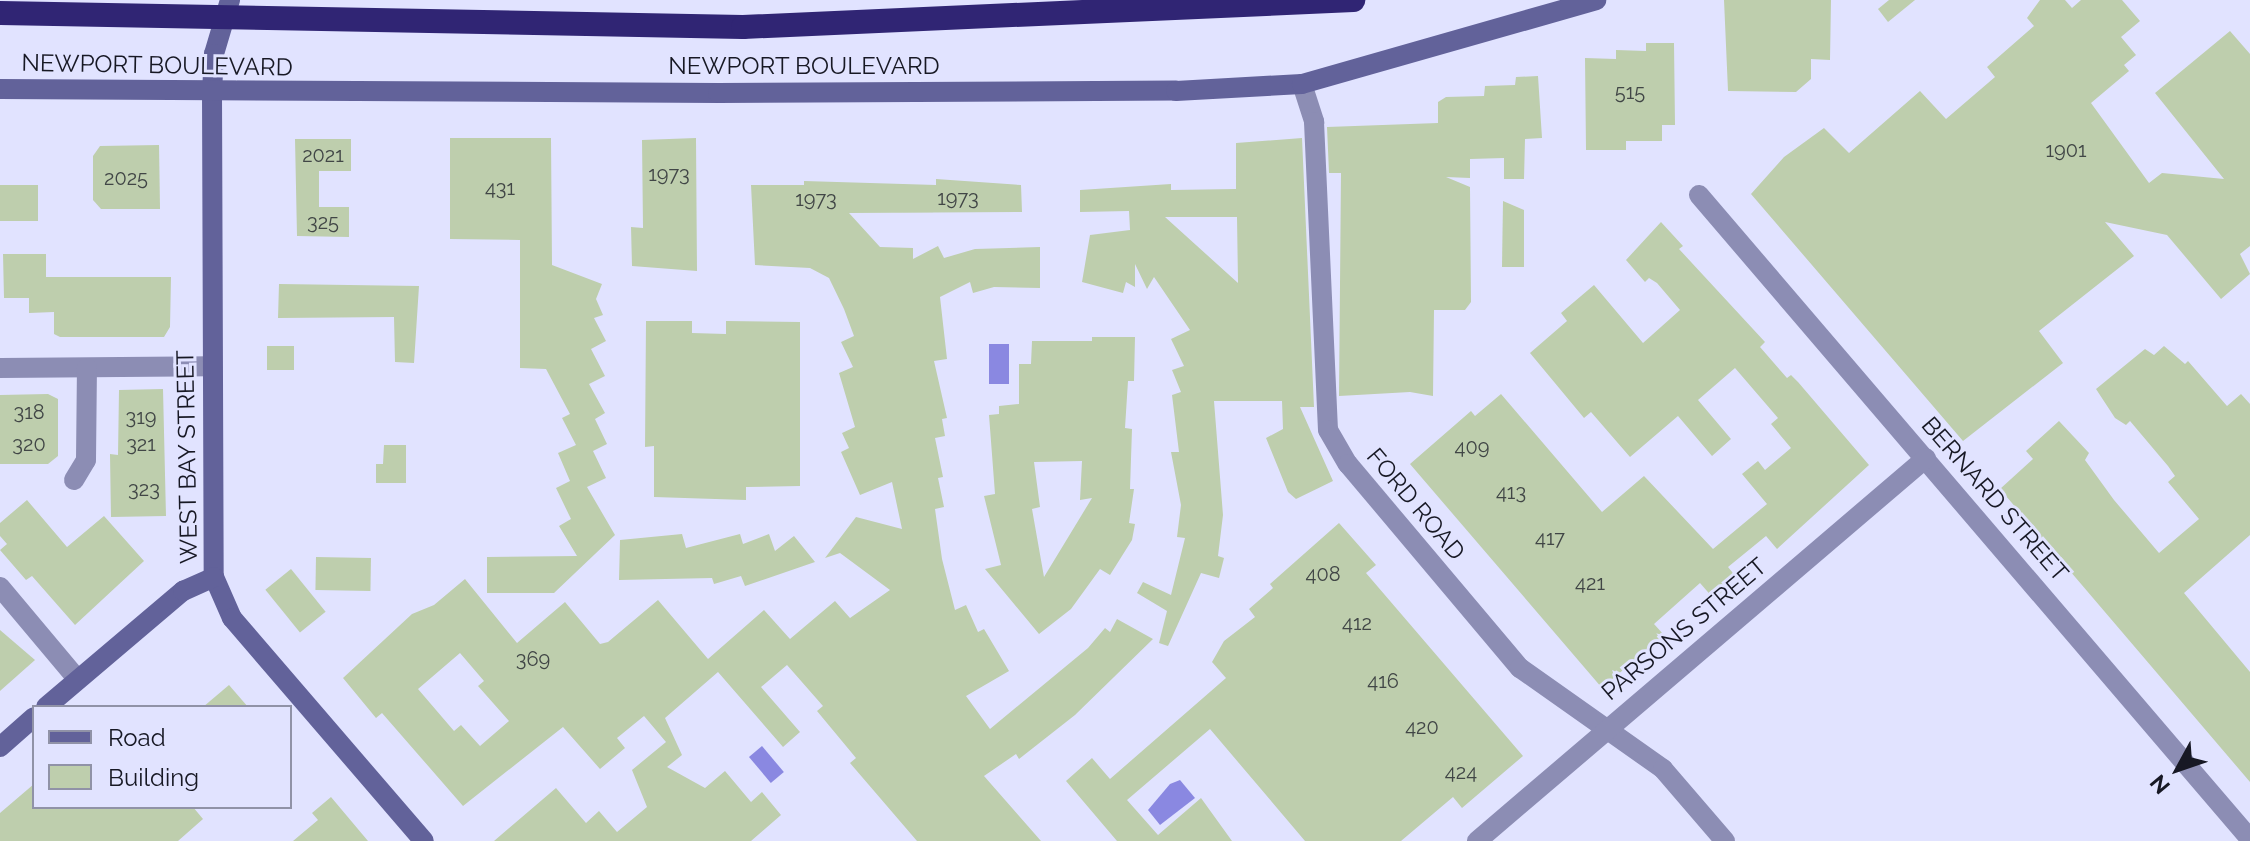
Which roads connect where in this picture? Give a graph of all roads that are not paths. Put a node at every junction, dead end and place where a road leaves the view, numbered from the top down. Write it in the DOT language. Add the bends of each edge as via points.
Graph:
graph roads {
  1 [pos="230,0"];
  2 [pos="1353,0"];
  3 [pos="1596,0"];
  4 [pos="0,13"];
  5 [pos="1302,84"];
  6 [pos="0,89"];
  7 [pos="212,93"];
  8 [pos="1699,195"];
  9 [pos="212,366"];
  10 [pos="0,368"];
  11 [pos="87,368"];
  12 [pos="1926,458"];
  13 [pos="74,480"];
  14 [pos="214,577"];
  15 [pos="0,587"];
  16 [pos="78,680"];
  17 [pos="48,705"];
  18 [pos="32,719"];
  19 [pos="1606,730"];
  20 [pos="0,747"];
  21 [pos="2250,839"];
  22 [pos="424,841"];
  23 [pos="1477,841"];
  24 [pos="1725,841"];
  1 -- 7 [label="main road, WEST BAY STREET" via="214,54"];
  2 -- 4 [label="highway" via="743,27"];
  3 -- 5 [label="main road, NEWPORT BOULEVARD"];
  5 -- 7 [label="main road, NEWPORT BOULEVARD" via="1176,91"];
  5 -- 19 [label="street, FORD ROAD" via="1314,122 1328,430 1348,464 1520,668"];
  6 -- 7 [label="main road, NEWPORT BOULEVARD"];
  7 -- 9 [label="main road, WEST BAY STREET"];
  8 -- 12 [label="street, BERNARD STREET"];
  9 -- 11 [label="street"];
  9 -- 14 [label="main road, WEST BAY STREET"];
  10 -- 11 [label="street"];
  11 -- 13 [label="street" via="86,460"];
  12 -- 19 [label="street, PARSONS STREET"];
  12 -- 21 [label="street, BERNARD STREET"];
  14 -- 16 [label="main road" via="183,591"];
  14 -- 22 [label="main road, WEST BAY STREET" via="232,618"];
  15 -- 16 [label="street"];
  16 -- 17 [label="main road"];
  18 -- 20 [label="main road"];
  19 -- 23 [label="street, PARSONS STREET"];
  19 -- 24 [label="street, FORD ROAD" via="1663,769"];
}
